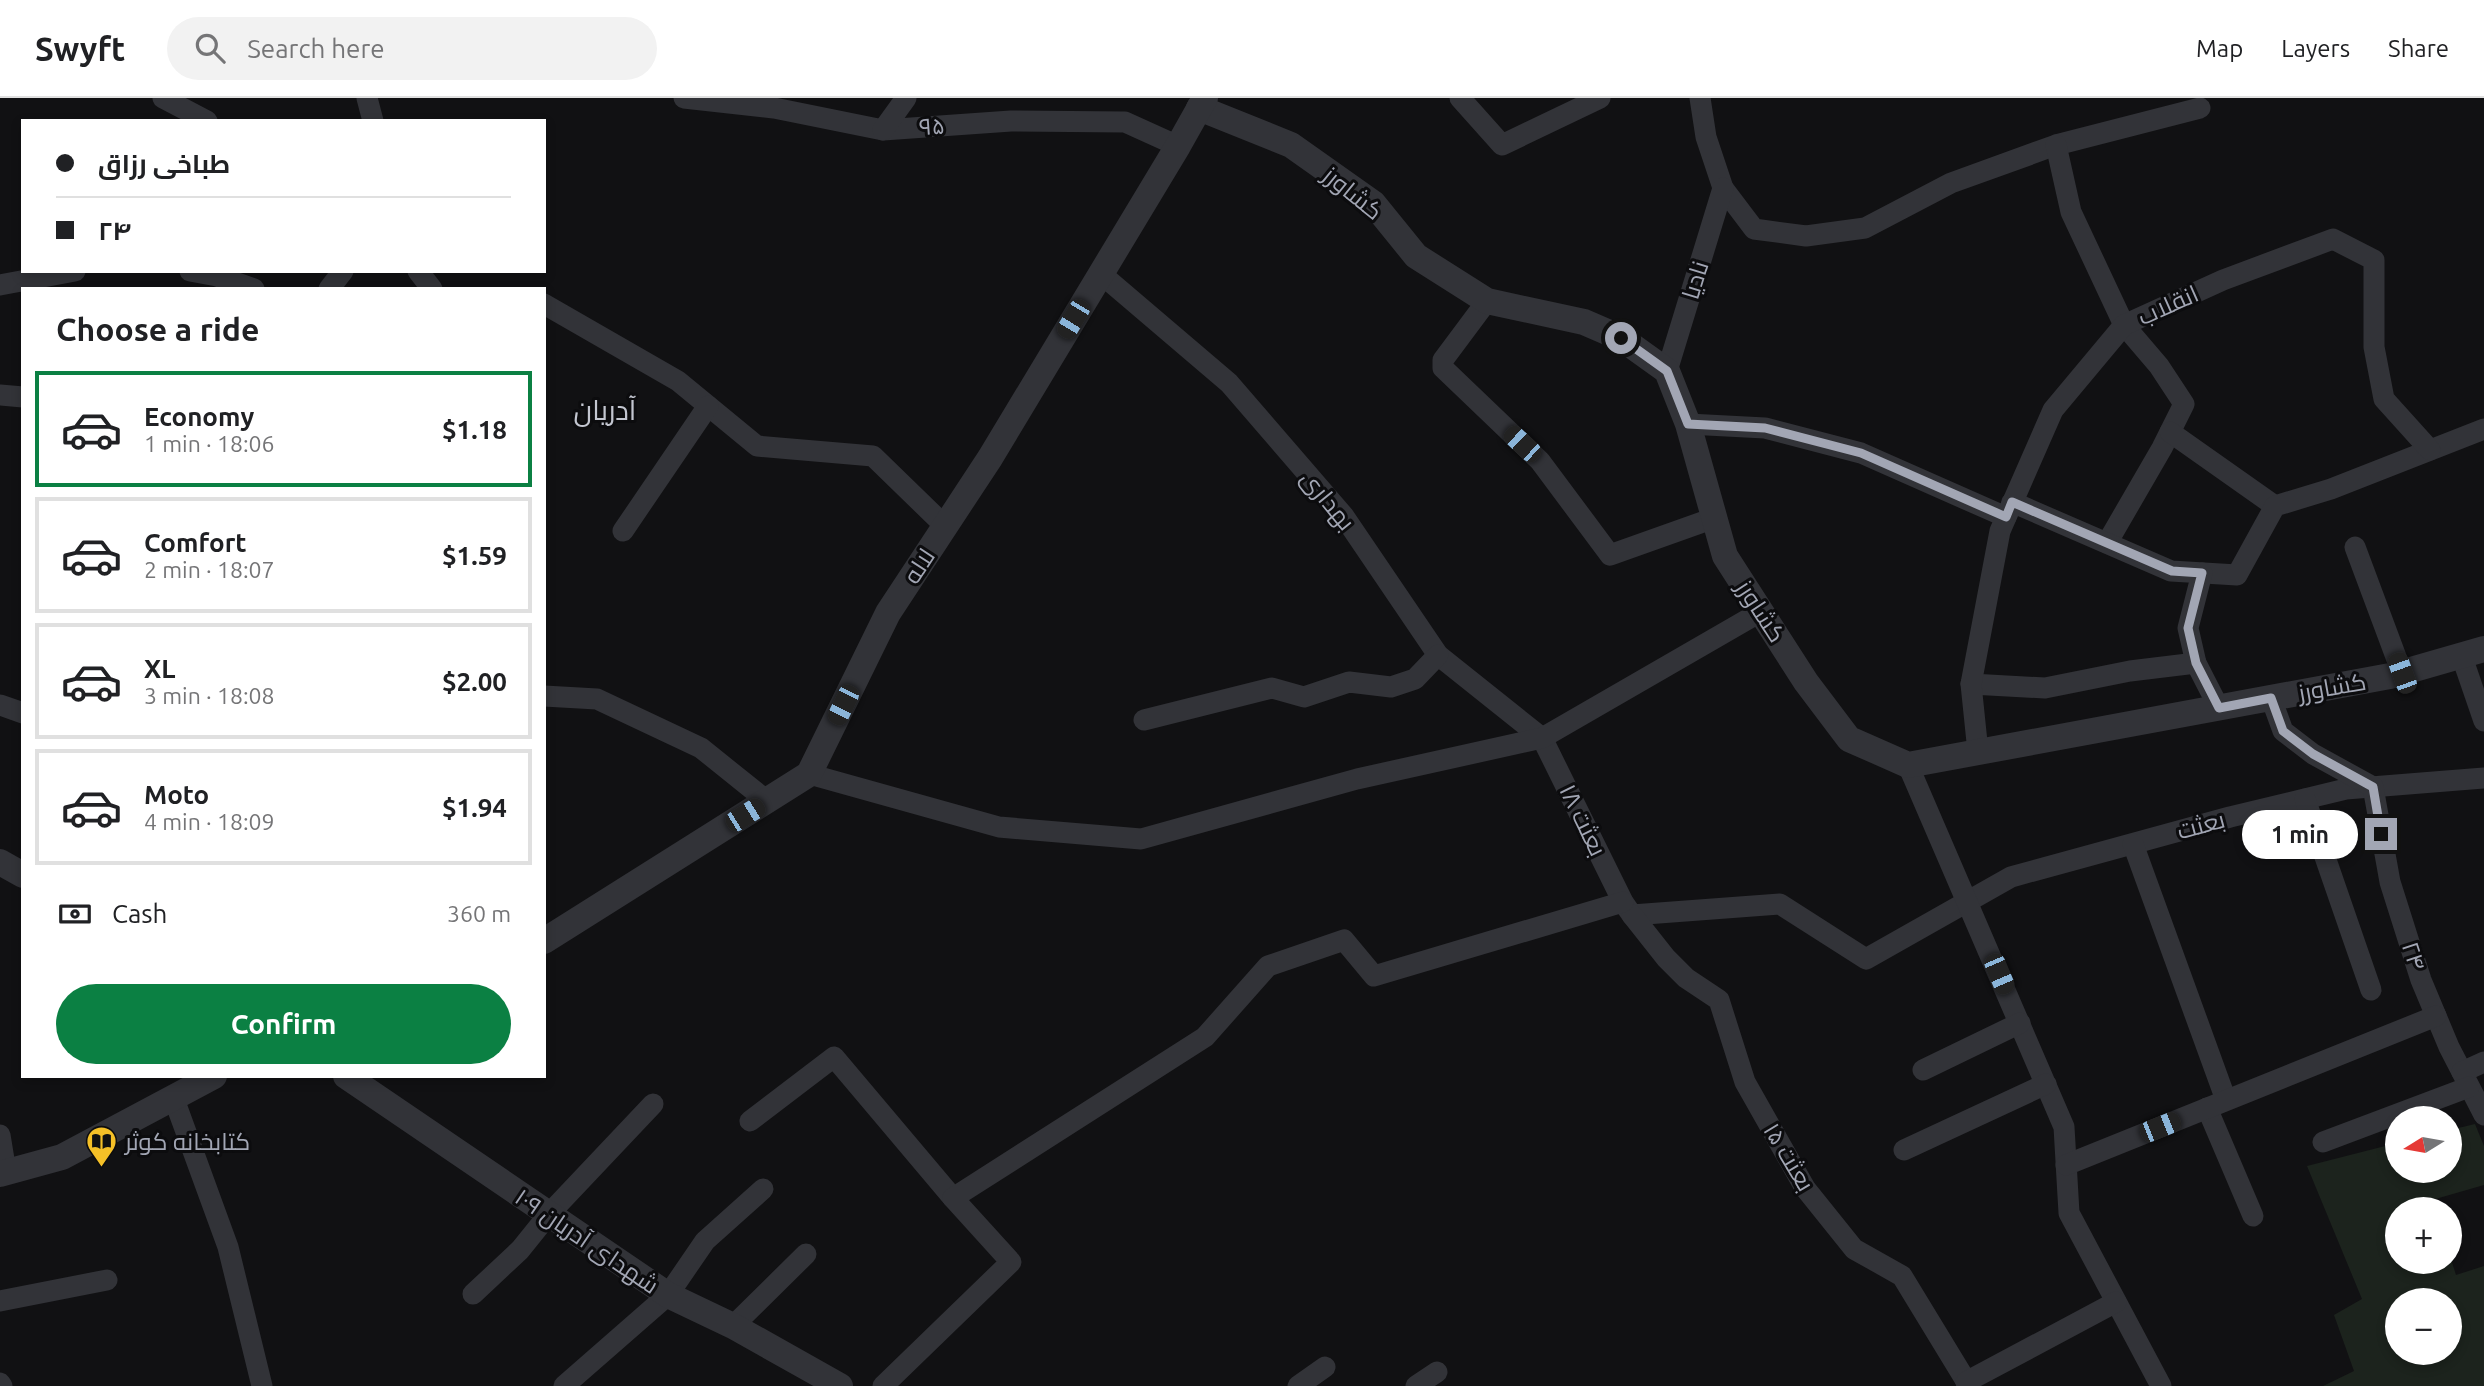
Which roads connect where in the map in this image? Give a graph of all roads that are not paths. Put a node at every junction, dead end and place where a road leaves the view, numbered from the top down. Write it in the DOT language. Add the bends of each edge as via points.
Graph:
graph roads {
  1 [pos="163,98"];
  2 [pos="366,98"];
  3 [pos="684,98"];
  4 [pos="906,98"];
  5 [pos="1460,98"];
  6 [pos="1600,98"];
  7 [pos="1700,98"];
  8 [pos="1202,103"];
  9 [pos="2200,108"];
  10 [pos="203,119"];
  11 [pos="372,119"];
  12 [pos="883,130"];
  13 [pos="2056,145"];
  14 [pos="1178,146"];
  15 [pos="1723,188"];
  16 [pos="64,273"];
  17 [pos="201,273"];
  18 [pos="341,273"];
  19 [pos="420,273"];
  20 [pos="1100,273"];
  21 [pos="0,285"];
  22 [pos="248,287"];
  23 [pos="331,287"];
  24 [pos="430,287"];
  25 [pos="1487,301"];
  26 [pos="546,305"];
  27 [pos="2124,325"];
  28 [pos="1667,371"];
  29 [pos="0,395"];
  30 [pos="21,397"];
  31 [pos="708,405"];
  32 [pos="1688,424"];
  33 [pos="2484,429"];
  34 [pos="2170,432"];
  35 [pos="2430,450"];
  36 [pos="2275,506"];
  37 [pos="2009,510"];
  38 [pos="1714,518"];
  39 [pos="945,526"];
  40 [pos="622,531"];
  41 [pos="2107,543"];
  42 [pos="2356,547"];
  43 [pos="2202,573"];
  44 [pos="1762,611"];
  45 [pos="2473,653"];
  46 [pos="1438,655"];
  47 [pos="2196,663"];
  48 [pos="2402,673"];
  49 [pos="1970,684"];
  50 [pos="546,696"];
  51 [pos="2271,698"];
  52 [pos="0,705"];
  53 [pos="2219,708"];
  54 [pos="21,713"];
  55 [pos="1144,720"];
  56 [pos="2484,721"];
  57 [pos="1542,738"];
  58 [pos="1978,752"];
  59 [pos="1908,765"];
  60 [pos="809,774"];
  61 [pos="2483,781"];
  62 [pos="2373,787"];
  63 [pos="2305,799"];
  64 [pos="767,801"];
  65 [pos="2133,844"];
  66 [pos="0,862"];
  67 [pos="21,874"];
  68 [pos="1968,900"];
  69 [pos="1628,909"];
  70 [pos="546,940"];
  71 [pos="2371,990"];
  72 [pos="2436,1016"];
  73 [pos="2020,1023"];
  74 [pos="2484,1062"];
  75 [pos="1923,1070"];
  76 [pos="211,1078"];
  77 [pos="349,1078"];
  78 [pos="2466,1079"];
  79 [pos="2046,1084"];
  80 [pos="174,1099"];
  81 [pos="653,1104"];
  82 [pos="2216,1104"];
  83 [pos="2484,1114"];
  84 [pos="750,1121"];
  85 [pos="0,1135"];
  86 [pos="2323,1142"];
  87 [pos="1904,1150"];
  88 [pos="2066,1164"];
  89 [pos="3,1173"];
  90 [pos="763,1189"];
  91 [pos="953,1198"];
  92 [pos="549,1214"];
  93 [pos="2253,1216"];
  94 [pos="806,1254"];
  95 [pos="107,1280"];
  96 [pos="473,1294"];
  97 [pos="668,1296"];
  98 [pos="0,1301"];
  99 [pos="2116,1302"];
  100 [pos="733,1326"];
  101 [pos="1325,1367"];
  102 [pos="1437,1372"];
  103 [pos="1968,1384"];
  104 [pos="262,1386"];
  105 [pos="564,1386"];
  106 [pos="840,1386"];
  107 [pos="883,1386"];
  108 [pos="1298,1386"];
  109 [pos="1416,1386"];
  110 [pos="2161,1386"];
  1 -- 10 [label="street"];
  2 -- 11 [label="street"];
  3 -- 12 [label="street, ۹۵" via="774,108"];
  4 -- 12 [label="street"];
  5 -- 6 [label="street" via="1502,145"];
  7 -- 15 [label="street" via="1706,137"];
  8 -- 14 [label="street, لاله"];
  8 -- 25 [label="street, کشاورز" via="1291,145 1374,203 1416,256"];
  9 -- 13 [label="street"];
  12 -- 14 [label="street, ۹۵" via="1011,121 1125,122"];
  13 -- 15 [label="street" via="1951,183 1865,228 1806,236 1754,229"];
  13 -- 27 [label="street" via="2071,212"];
  14 -- 20 [label="street, لاله"];
  15 -- 28 [label="street, نادیا"];
  16 -- 21 [label="street"];
  17 -- 22 [label="street"];
  18 -- 23 [label="street"];
  19 -- 24 [label="street"];
  20 -- 39 [label="street, لاله"];
  20 -- 46 [label="street, بهداری" via="1229,383 1343,515"];
  25 -- 28 [label="street, کشاورز" via="1584,322 1621,338"];
  25 -- 38 [label="street" via="1443,360 1443,368 1540,461 1610,555"];
  26 -- 31 [label="street" via="678,381"];
  27 -- 34 [label="street" via="2184,404"];
  27 -- 35 [label="street, انقلاب" via="2222,280 2333,239 2374,260 2374,347 2384,399"];
  27 -- 37 [label="street, انقلاب" via="2053,410"];
  28 -- 32 [label="street, کشاورز"];
  29 -- 30 [label="street"];
  31 -- 39 [label="street" via="757,446 873,456"];
  31 -- 40 [label="street"];
  32 -- 37 [label="street" via="1765,428 1861,453"];
  32 -- 38 [label="street, کشاورز"];
  33 -- 35 [label="street"];
  34 -- 36 [label="street"];
  34 -- 41 [label="street"];
  35 -- 36 [label="street"];
  36 -- 43 [label="street" via="2237,575"];
  37 -- 41 [label="street"];
  37 -- 49 [label="street, انقلاب" via="2000,531"];
  38 -- 44 [label="street, کشاورز" via="1725,556"];
  39 -- 60 [label="street, لاله" via="888,614"];
  41 -- 43 [label="street" via="2172,571"];
  42 -- 48 [label="street"];
  43 -- 47 [label="street" via="2188,628"];
  44 -- 57 [label="street"];
  44 -- 59 [label="street, کشاورز" via="1806,682 1849,739"];
  45 -- 48 [label="street, کشاورز"];
  45 -- 56 [label="street"];
  46 -- 55 [label="street" via="1415,679 1391,687 1349,682 1304,696 1272,688"];
  46 -- 57 [label="street, بهداری"];
  47 -- 49 [label="street" via="2045,688"];
  47 -- 53 [label="street"];
  48 -- 51 [label="street, کشاورز"];
  49 -- 58 [label="street, انقلاب"];
  50 -- 64 [label="street" via="597,699 701,748"];
  51 -- 53 [label="street, کشاورز"];
  51 -- 62 [label="street" via="2283,731 2313,754"];
  52 -- 54 [label="street"];
  53 -- 58 [label="street, کشاورز"];
  57 -- 60 [label="street" via="1357,779 1141,839 999,827"];
  57 -- 69 [label="street, بعثت ۱۸"];
  58 -- 59 [label="street, کشاورز"];
  59 -- 68 [label="street"];
  60 -- 64 [label="street"];
  61 -- 62 [label="street, بعثت"];
  62 -- 63 [label="street, بعثت"];
  62 -- 72 [label="street, ۲۴" via="2390,882"];
  63 -- 65 [label="street, بعثت"];
  63 -- 71 [label="street"];
  64 -- 70 [label="street"];
  65 -- 68 [label="street, بعثت" via="2011,877"];
  65 -- 82 [label="street"];
  66 -- 67 [label="street"];
  68 -- 69 [label="street, بعثت" via="1866,959 1780,904"];
  68 -- 73 [label="street"];
  69 -- 91 [label="street" via="1374,976 1344,940 1268,966 1205,1037"];
  69 -- 103 [label="street, بعثت ۱۵" via="1685,978 1720,1000 1745,1082 1805,1188 1854,1249 1902,1276"];
  72 -- 78 [label="street, ۲۴"];
  72 -- 82 [label="street"];
  73 -- 75 [label="street"];
  73 -- 79 [label="street"];
  74 -- 78 [label="street"];
  76 -- 80 [label="street"];
  77 -- 92 [label="street, شهدای آدریان ۱۰۹"];
  78 -- 83 [label="street, ۲۴"];
  78 -- 86 [label="street"];
  79 -- 87 [label="street"];
  79 -- 88 [label="street" via="2064,1127"];
  80 -- 89 [label="street" via="62,1157"];
  80 -- 104 [label="street" via="228,1247"];
  81 -- 92 [label="street"];
  82 -- 88 [label="street"];
  82 -- 93 [label="street"];
  84 -- 91 [label="street" via="834,1057"];
  85 -- 89 [label="street"];
  88 -- 99 [label="street" via="2069,1213"];
  90 -- 97 [label="street" via="705,1241"];
  91 -- 107 [label="street" via="1012,1262"];
  92 -- 96 [label="street" via="520,1250"];
  92 -- 97 [label="street, شهدای آدریان ۱۰۹"];
  94 -- 100 [label="street"];
  95 -- 98 [label="street"];
  97 -- 100 [label="street, شهدای آدریان ۱۰۹"];
  97 -- 105 [label="street"];
  99 -- 103 [label="street"];
  99 -- 110 [label="street"];
  100 -- 106 [label="street, شهدای آدریان ۱۰۹"];
  101 -- 108 [label="street"];
  102 -- 109 [label="street"];
}
